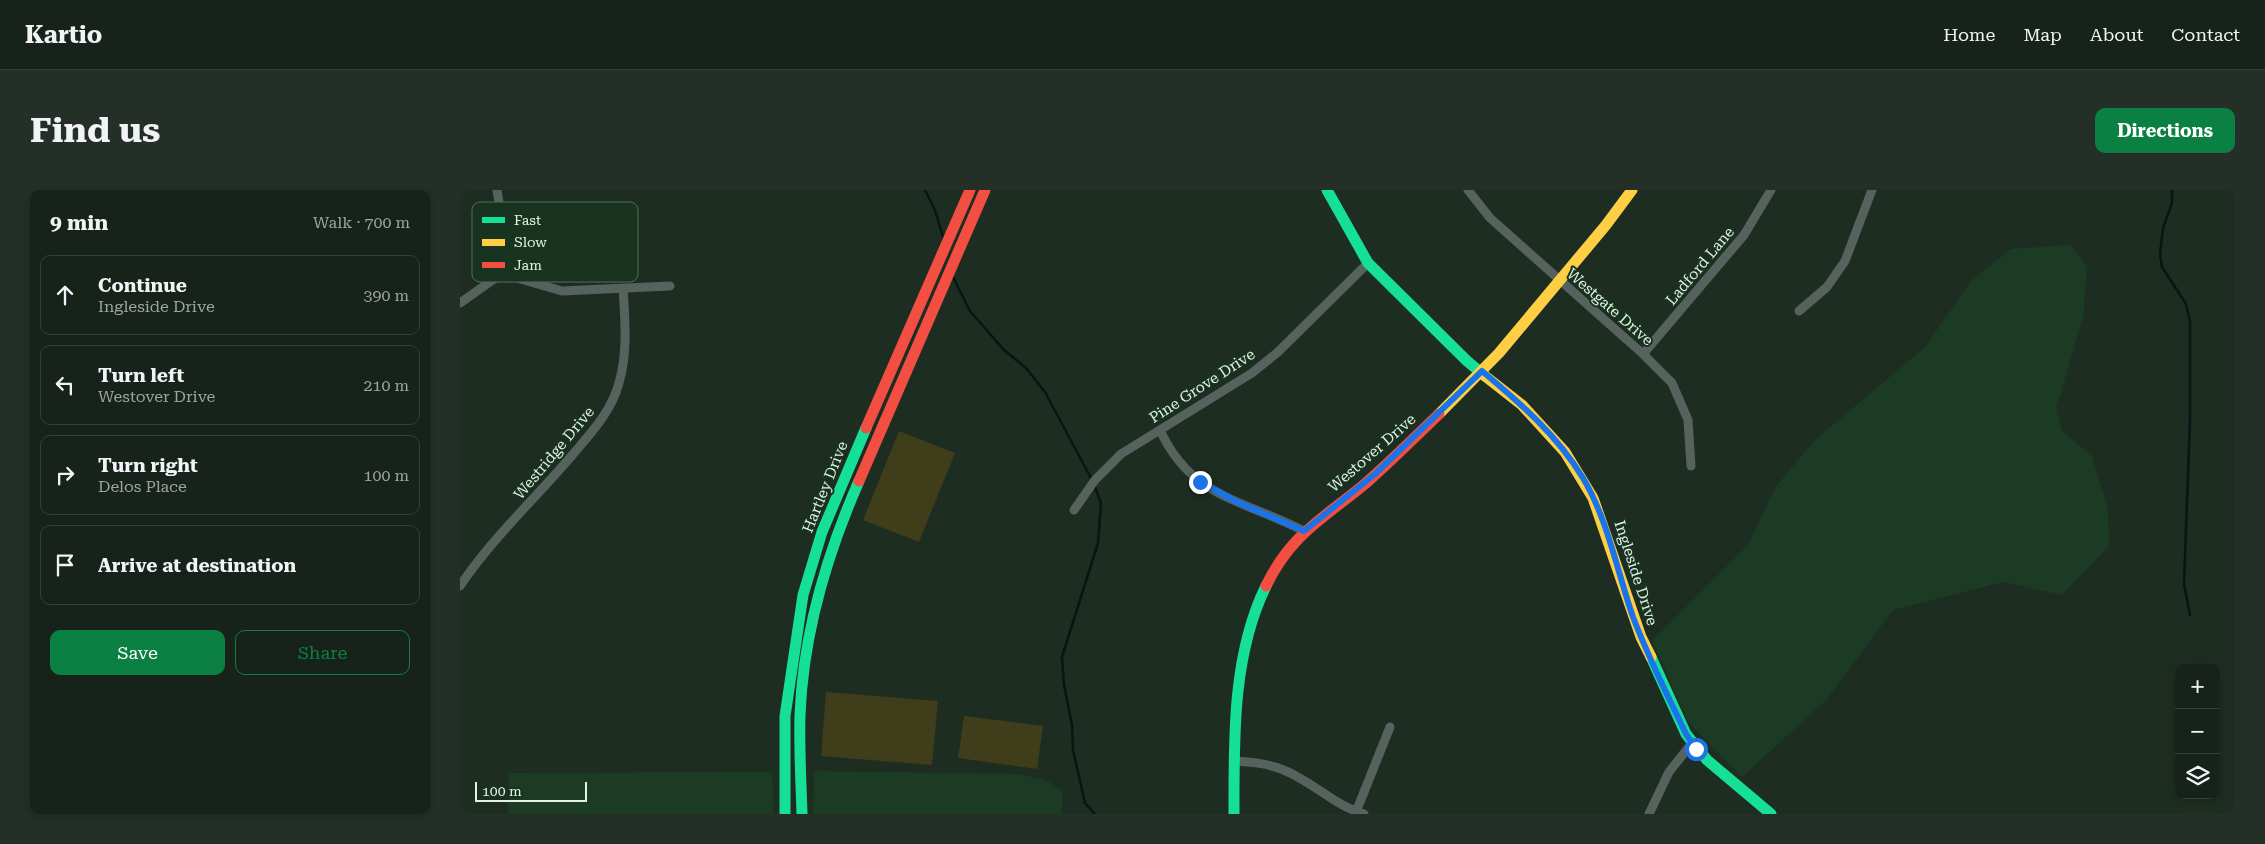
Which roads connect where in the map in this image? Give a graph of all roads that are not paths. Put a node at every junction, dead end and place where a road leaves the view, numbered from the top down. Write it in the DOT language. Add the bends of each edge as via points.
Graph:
graph roads {
  1 [pos="970,190"];
  2 [pos="985,190"];
  3 [pos="1327,190"];
  4 [pos="1469,190"];
  5 [pos="1632,190"];
  6 [pos="1771,190"];
  7 [pos="1872,190"];
  8 [pos="1368,263"];
  9 [pos="1558,280"];
  10 [pos="491,282"];
  11 [pos="530,282"];
  12 [pos="670,286"];
  13 [pos="623,288"];
  14 [pos="460,303"];
  15 [pos="1799,311"];
  16 [pos="1643,354"];
  17 [pos="1482,371"];
  18 [pos="1160,430"];
  19 [pos="1691,466"];
  20 [pos="1074,510"];
  21 [pos="1304,531"];
  22 [pos="460,586"];
  23 [pos="1390,727"];
  24 [pos="1692,743"];
  25 [pos="1234,761"];
  26 [pos="1360,813"];
  27 [pos="785,814"];
  28 [pos="802,814"];
  29 [pos="1234,814"];
  30 [pos="1649,814"];
  31 [pos="1771,814"];
  1 -- 27 [label="street, Hartley Drive" via="822,532 803,595 785,716"];
  2 -- 28 [label="street, Hartley Drive" via="840,525 818,598 800,715"];
  3 -- 8 [label="street, Ingleside Drive"];
  4 -- 9 [label="street, Westgate Drive" via="1490,218"];
  5 -- 9 [label="street, Westover Drive"];
  6 -- 16 [label="street, Ladford Lane" via="1744,235"];
  7 -- 15 [label="street" via="1845,261 1827,287"];
  8 -- 17 [label="street, Ingleside Drive" via="1467,361"];
  8 -- 18 [label="street, Pine Grove Drive" via="1278,352 1252,373"];
  9 -- 16 [label="street, Westgate Drive"];
  9 -- 17 [label="street, Westover Drive"];
  10 -- 14 [label="street"];
  11 -- 13 [label="street" via="562,291"];
  12 -- 13 [label="street"];
  13 -- 22 [label="street, Westridge Drive" via="626,342 620,382 611,404 588,436"];
  16 -- 19 [label="street, Westgate Drive" via="1672,383 1682,403 1688,420"];
  17 -- 21 [label="street, Westover Drive" via="1375,474"];
  17 -- 24 [label="street, Ingleside Drive" via="1542,425 1583,479 1602,518 1641,637"];
  18 -- 20 [label="street, Pine Grove Drive" via="1112,462"];
  18 -- 21 [label="street" via="1176,459 1200,482"];
  21 -- 25 [label="street, Westover Drive" via="1275,567 1256,614 1239,691"];
  23 -- 26 [label="street"];
  24 -- 30 [label="street" via="1669,772"];
  24 -- 31 [label="street, Ingleside Drive" via="1707,760"];
  25 -- 26 [label="street" via="1282,769"];
  25 -- 29 [label="street, Westover Drive"];
}
